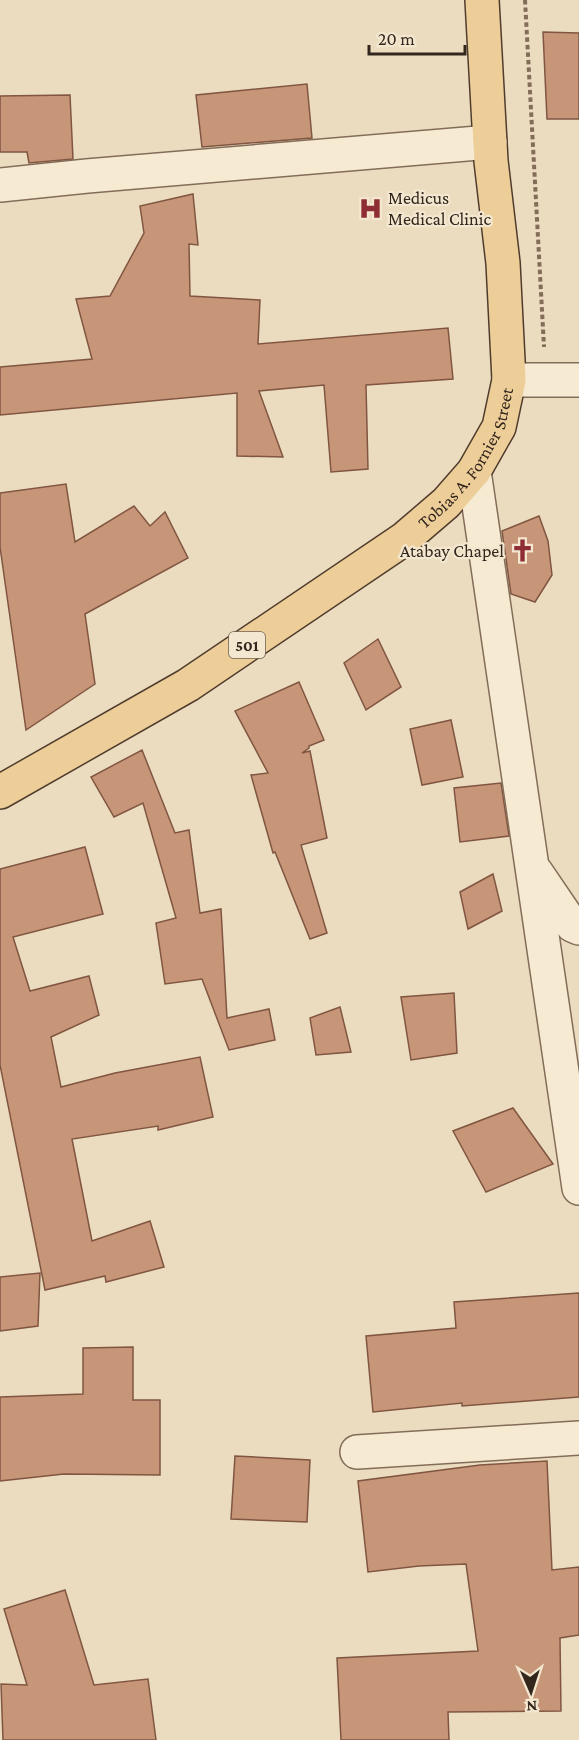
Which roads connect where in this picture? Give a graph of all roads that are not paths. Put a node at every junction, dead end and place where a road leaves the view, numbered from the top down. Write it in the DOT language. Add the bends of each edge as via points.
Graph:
graph roads {
  1 [pos="482,0"];
  2 [pos="490,142"];
  3 [pos="0,185"];
  4 [pos="509,380"];
  5 [pos="579,380"];
  6 [pos="474,471"];
  7 [pos="0,792"];
  8 [pos="531,866"];
  9 [pos="579,928"];
  10 [pos="579,1188"];
  11 [pos="579,1438"];
  12 [pos="357,1452"];
  1 -- 2 [label="main road, Tobias A. Fornier Street / 501"];
  2 -- 3 [label="street"];
  2 -- 4 [label="main road, Tobias A. Fornier Street / 501" via="503,263"];
  4 -- 5 [label="street"];
  4 -- 6 [label="main road, Tobias A. Fornier Street / 501" via="499,427"];
  6 -- 7 [label="main road, Tobias A. Fornier Street / 501" via="446,503 404,539 188,685"];
  6 -- 8 [label="street"];
  8 -- 9 [label="street" via="572,925"];
  8 -- 10 [label="street"];
  11 -- 12 [label="street"];
}
